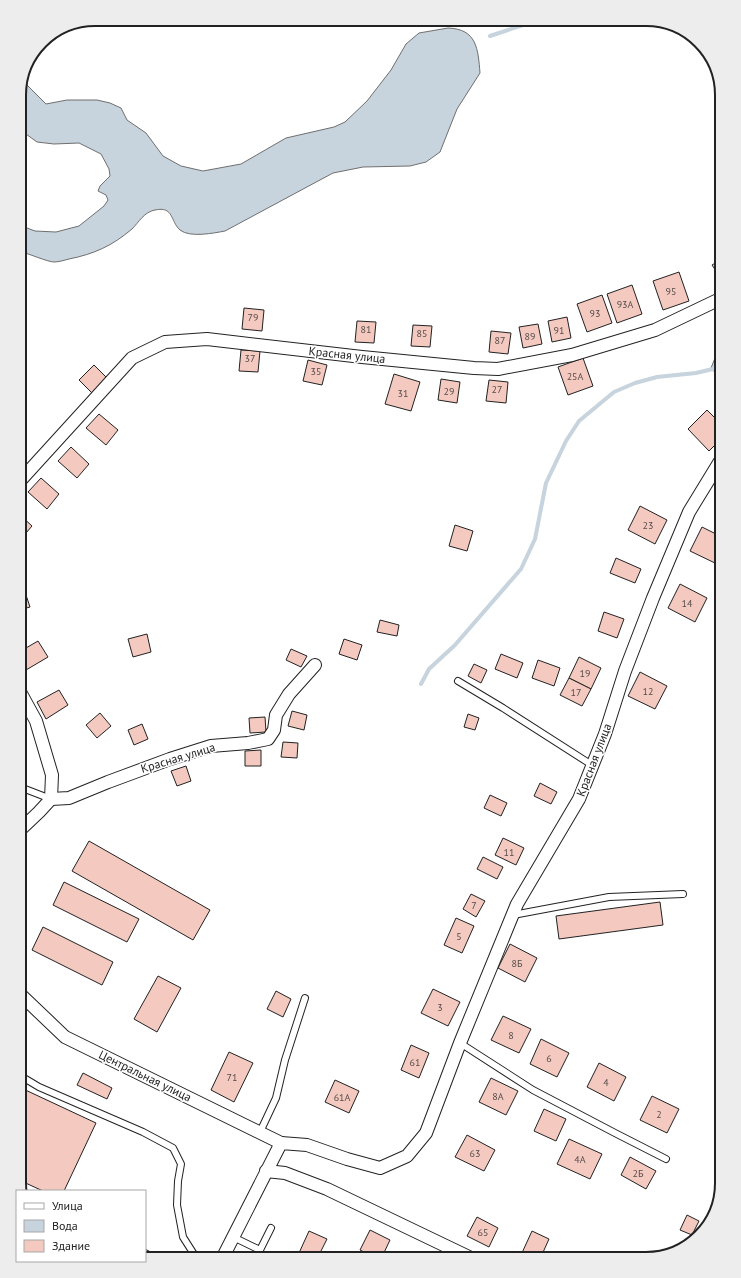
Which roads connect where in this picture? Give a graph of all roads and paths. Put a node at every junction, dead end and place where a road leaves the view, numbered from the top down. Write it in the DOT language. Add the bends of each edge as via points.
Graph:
graph roads {
  1 [pos="715,301"];
  2 [pos="715,469"];
  3 [pos="26,474"];
  4 [pos="315,665"];
  5 [pos="458,681"];
  6 [pos="26,703"];
  7 [pos="592,765"];
  8 [pos="26,789"];
  9 [pos="51,799"];
  10 [pos="26,824"];
  11 [pos="683,894"];
  12 [pos="513,915"];
  13 [pos="305,998"];
  14 [pos="26,1000"];
  15 [pos="460,1043"];
  16 [pos="455,1056"];
  17 [pos="26,1079"];
  18 [pos="260,1132"];
  19 [pos="281,1143"];
  20 [pos="666,1159"];
  21 [pos="266,1170"];
  22 [pos="271,1228"];
  23 [pos="233,1237"];
  24 [pos="260,1250"];
  25 [pos="193,1252"];
  26 [pos="226,1252"];
  27 [pos="458,1252"];
  1 -- 3 [label="street, Красная улица" via="655,330 572,356 498,369 362,357 207,339 164,342 132,358"];
  2 -- 7 [label="street, Красная улица" via="689,512 659,584"];
  4 -- 9 [label="street, Красная улица" via="289,694 276,715 274,730 268,739 211,746 69,798"];
  5 -- 7 [label="lane"];
  6 -- 9 [label="street" via="36,721 52,775"];
  7 -- 12 [label="street, Красная улица" via="579,799"];
  8 -- 9 [label="lane"];
  9 -- 10 [label="street"];
  11 -- 12 [label="lane" via="609,897"];
  12 -- 15 [label="street, Красная улица"];
  13 -- 18 [label="lane" via="276,1098"];
  14 -- 18 [label="street, Центральная улица" via="65,1037"];
  15 -- 16 [label="street, Красная улица"];
  15 -- 20 [label="lane" via="533,1090"];
  16 -- 19 [label="street, Центральная улица" via="426,1133 408,1156 380,1168 307,1145"];
  17 -- 25 [label="lane" via="174,1148 181,1164 177,1205 183,1237"];
  18 -- 19 [label="street, Центральная улица"];
  19 -- 21 [label="street"];
  21 -- 23 [label="street"];
  21 -- 27 [label="street" via="284,1173 327,1190"];
  22 -- 24 [label="lane"];
  23 -- 24 [label="lane"];
  23 -- 26 [label="street"];
}
